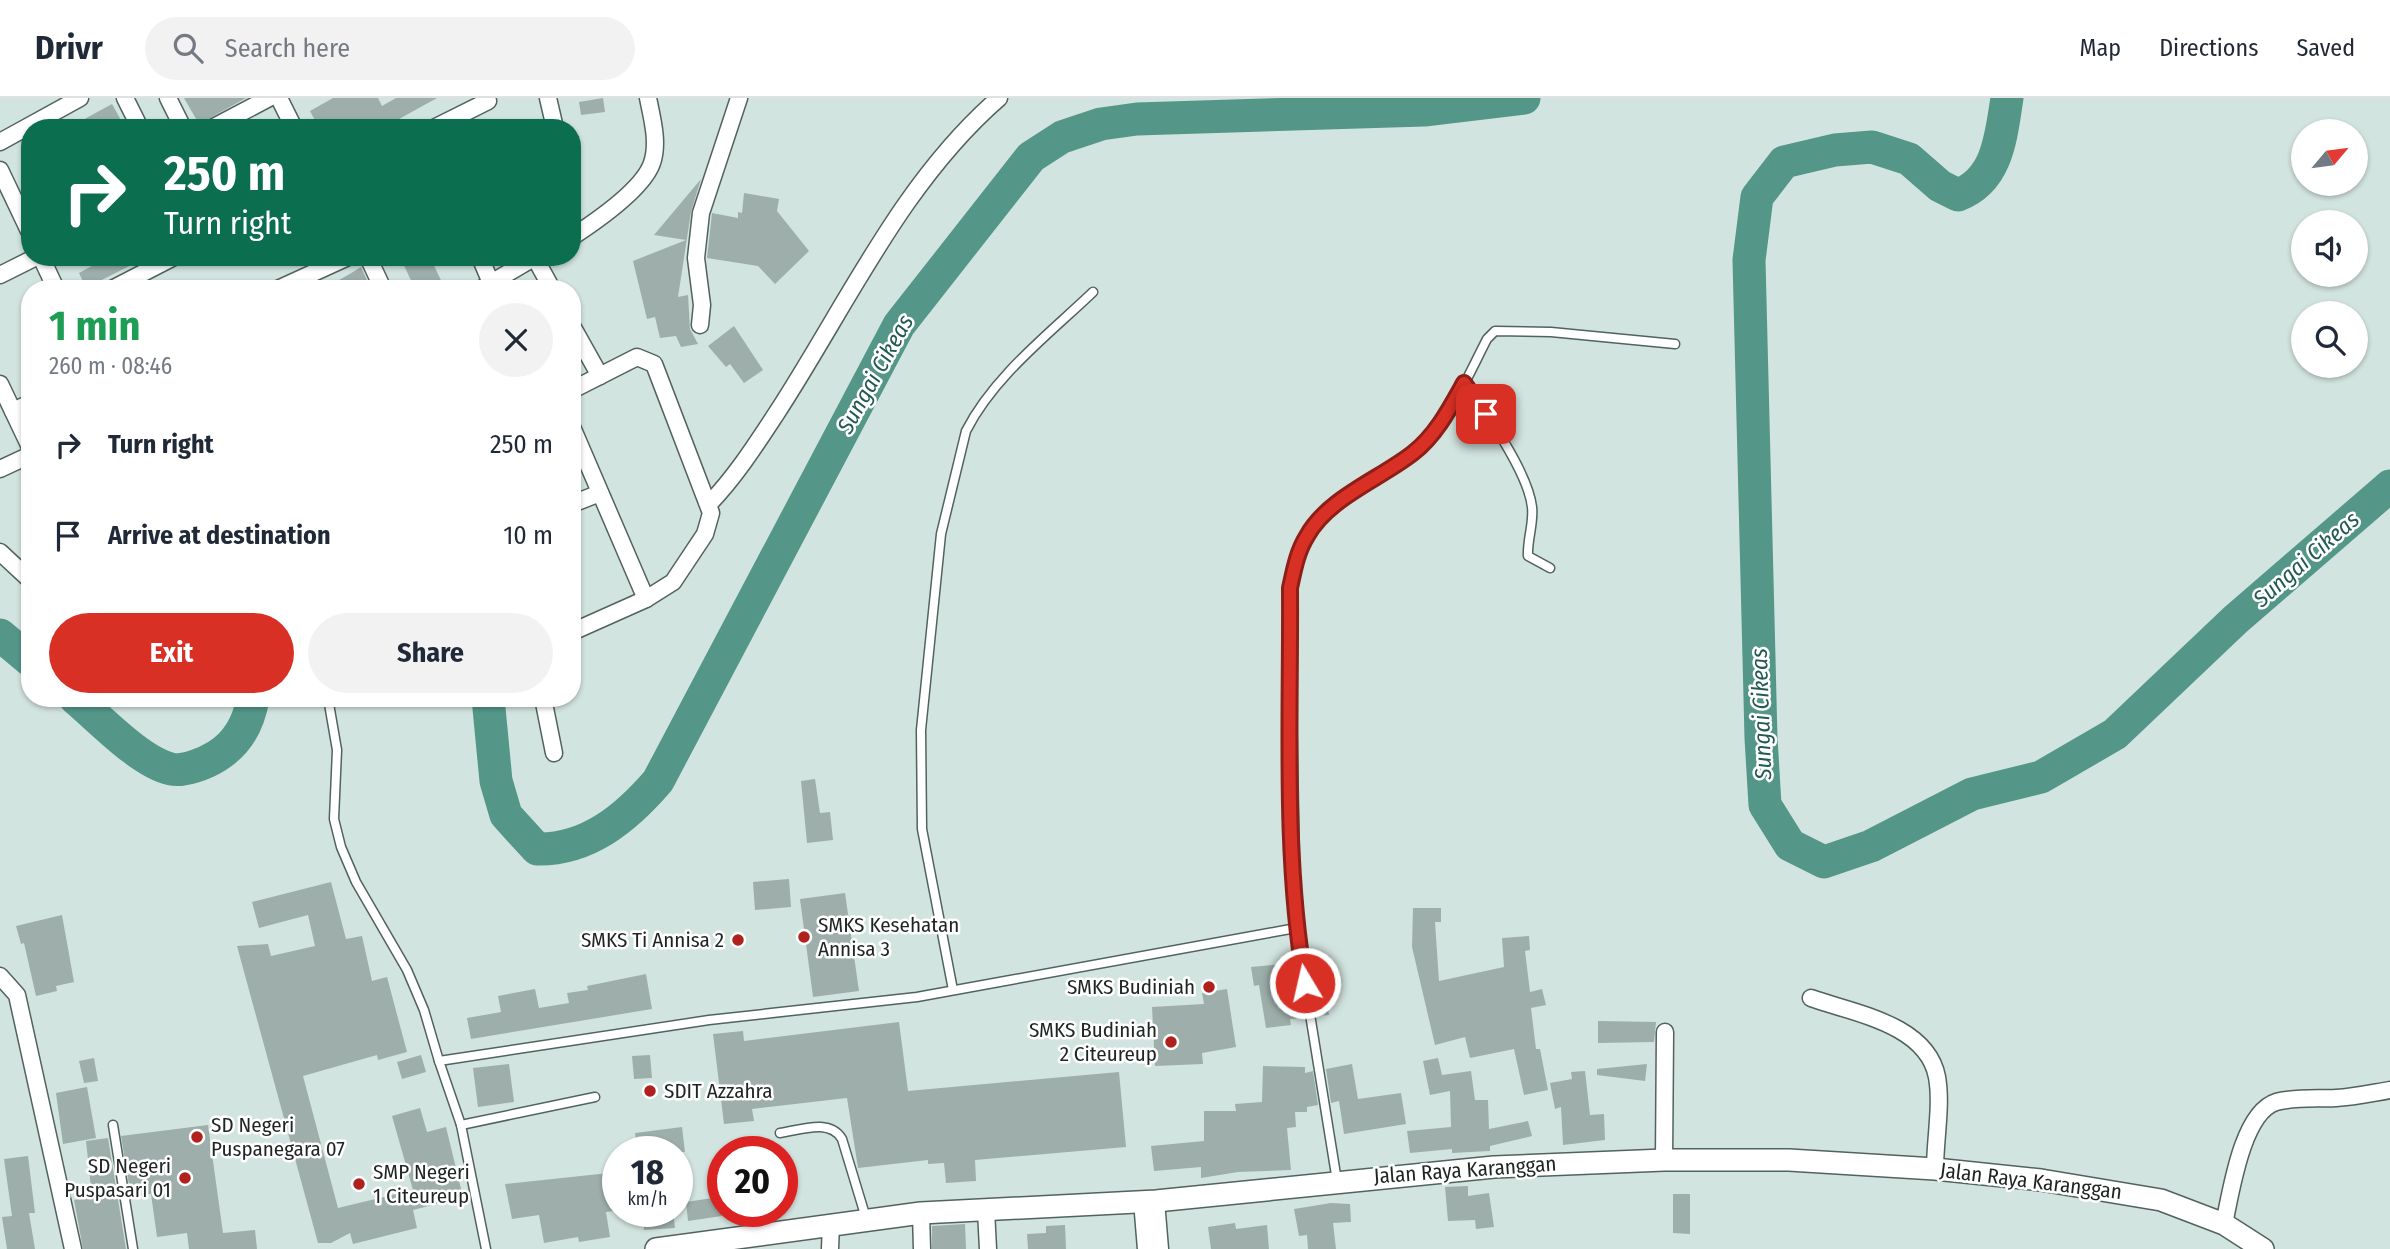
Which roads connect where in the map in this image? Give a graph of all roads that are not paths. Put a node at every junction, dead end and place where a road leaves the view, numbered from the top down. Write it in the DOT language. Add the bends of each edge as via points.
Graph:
graph roads {
  1 [pos="80,98"];
  2 [pos="125,98"];
  3 [pos="168,98"];
  4 [pos="269,98"];
  5 [pos="279,98"];
  6 [pos="548,98"];
  7 [pos="648,98"];
  8 [pos="739,98"];
  9 [pos="999,98"];
  10 [pos="488,101"];
  11 [pos="42,119"];
  12 [pos="136,119"];
  13 [pos="178,119"];
  14 [pos="229,119"];
  15 [pos="290,119"];
  16 [pos="452,119"];
  17 [pos="553,119"];
  18 [pos="21,130"];
  19 [pos="0,142"];
  20 [pos="0,170"];
  21 [pos="21,213"];
  22 [pos="581,231"];
  23 [pos="21,265"];
  24 [pos="157,266"];
  25 [pos="329,266"];
  26 [pos="521,266"];
  27 [pos="0,275"];
  28 [pos="129,280"];
  29 [pos="299,280"];
  30 [pos="496,280"];
  31 [pos="1093,292"];
  32 [pos="700,325"];
  33 [pos="581,342"];
  34 [pos="1675,344"];
  35 [pos="600,376"];
  36 [pos="1464,383"];
  37 [pos="0,384"];
  38 [pos="581,386"];
  39 [pos="21,407"];
  40 [pos="13,411"];
  41 [pos="21,428"];
  42 [pos="581,448"];
  43 [pos="21,459"];
  44 [pos="0,469"];
  45 [pos="600,493"];
  46 [pos="581,500"];
  47 [pos="709,504"];
  48 [pos="0,552"];
  49 [pos="21,563"];
  50 [pos="1550,568"];
  51 [pos="646,599"];
  52 [pos="581,628"];
  53 [pos="330,707"];
  54 [pos="545,707"];
  55 [pos="554,753"];
  56 [pos="1296,928"];
  57 [pos="0,976"];
  58 [pos="953,990"];
  59 [pos="1811,998"];
  60 [pos="1665,1032"];
  61 [pos="439,1061"];
  62 [pos="2390,1090"];
  63 [pos="595,1097"];
  64 [pos="113,1125"];
  65 [pos="461,1125"];
  66 [pos="780,1133"];
  67 [pos="1664,1160"];
  68 [pos="1935,1169"];
  69 [pos="1337,1181"];
  70 [pos="1149,1201"];
  71 [pos="986,1210"];
  72 [pos="921,1213"];
  73 [pos="866,1219"];
  74 [pos="831,1223"];
  75 [pos="2224,1224"];
  76 [pos="2260,1248"];
  77 [pos="73,1249"];
  78 [pos="133,1249"];
  79 [pos="486,1249"];
  80 [pos="656,1249"];
  81 [pos="830,1249"];
  82 [pos="922,1249"];
  83 [pos="988,1249"];
  84 [pos="1146,1249"];
  85 [pos="1160,1249"];
  1 -- 11 [label="street"];
  2 -- 12 [label="street"];
  3 -- 13 [label="street"];
  4 -- 14 [label="street"];
  5 -- 15 [label="street"];
  6 -- 17 [label="street"];
  7 -- 22 [label="street" via="655,142 652,164 639,183"];
  8 -- 32 [label="street" via="701,213 696,258"];
  9 -- 47 [label="street" via="967,129 898,215 739,471"];
  10 -- 16 [label="street"];
  18 -- 19 [label="street"];
  20 -- 21 [label="street"];
  23 -- 27 [label="street"];
  24 -- 28 [label="street"];
  25 -- 29 [label="street"];
  26 -- 30 [label="street"];
  31 -- 58 [label="lane" via="1011,370 972,418 941,534 921,730 922,829"];
  33 -- 35 [label="street"];
  34 -- 36 [label="lane" via="1501,329 1487,339"];
  35 -- 38 [label="street"];
  35 -- 47 [label="street" via="637,357 654,364"];
  36 -- 50 [label="lane" via="1494,425 1529,492 1528,556"];
  36 -- 56 [label="lane" via="1430,437 1324,515 1307,534 1298,555 1290,588"];
  37 -- 40 [label="street"];
  39 -- 40 [label="street"];
  40 -- 41 [label="street"];
  42 -- 45 [label="street"];
  43 -- 44 [label="street"];
  45 -- 46 [label="street"];
  45 -- 51 [label="street"];
  47 -- 51 [label="street" via="705,534 679,576"];
  48 -- 49 [label="street"];
  51 -- 52 [label="street"];
  53 -- 61 [label="lane" via="337,750 334,819 341,847 356,883 407,970"];
  54 -- 55 [label="street"];
  56 -- 58 [label="lane"];
  56 -- 69 [label="lane"];
  57 -- 77 [label="street" via="17,995"];
  58 -- 61 [label="lane"];
  59 -- 68 [label="street" via="1896,1028 1931,1058 1937,1078"];
  60 -- 67 [label="street"];
  61 -- 65 [label="lane"];
  62 -- 75 [label="street" via="2291,1100 2262,1111 2250,1125"];
  63 -- 65 [label="lane"];
  64 -- 78 [label="lane"];
  65 -- 79 [label="lane"];
  66 -- 73 [label="lane" via="827,1126 836,1130"];
  67 -- 68 [label="street, Jalan Raya Karanggan" via="1789,1160"];
  67 -- 69 [label="street, Jalan Raya Karanggan"];
  68 -- 75 [label="street, Jalan Raya Karanggan" via="2112,1190 2161,1200"];
  69 -- 70 [label="street, Jalan Raya Karanggan"];
  70 -- 71 [label="street, Jalan Raya Karanggan"];
  70 -- 84 [label="street"];
  70 -- 85 [label="street"];
  71 -- 72 [label="street, Jalan Raya Karanggan"];
  71 -- 83 [label="street"];
  72 -- 73 [label="street, Jalan Raya Karanggan"];
  72 -- 82 [label="street"];
  73 -- 74 [label="street, Jalan Raya Karanggan"];
  74 -- 80 [label="street, Jalan Raya Karanggan"];
  74 -- 81 [label="street"];
  75 -- 76 [label="street, Jalan Raya Karanggan"];
}
